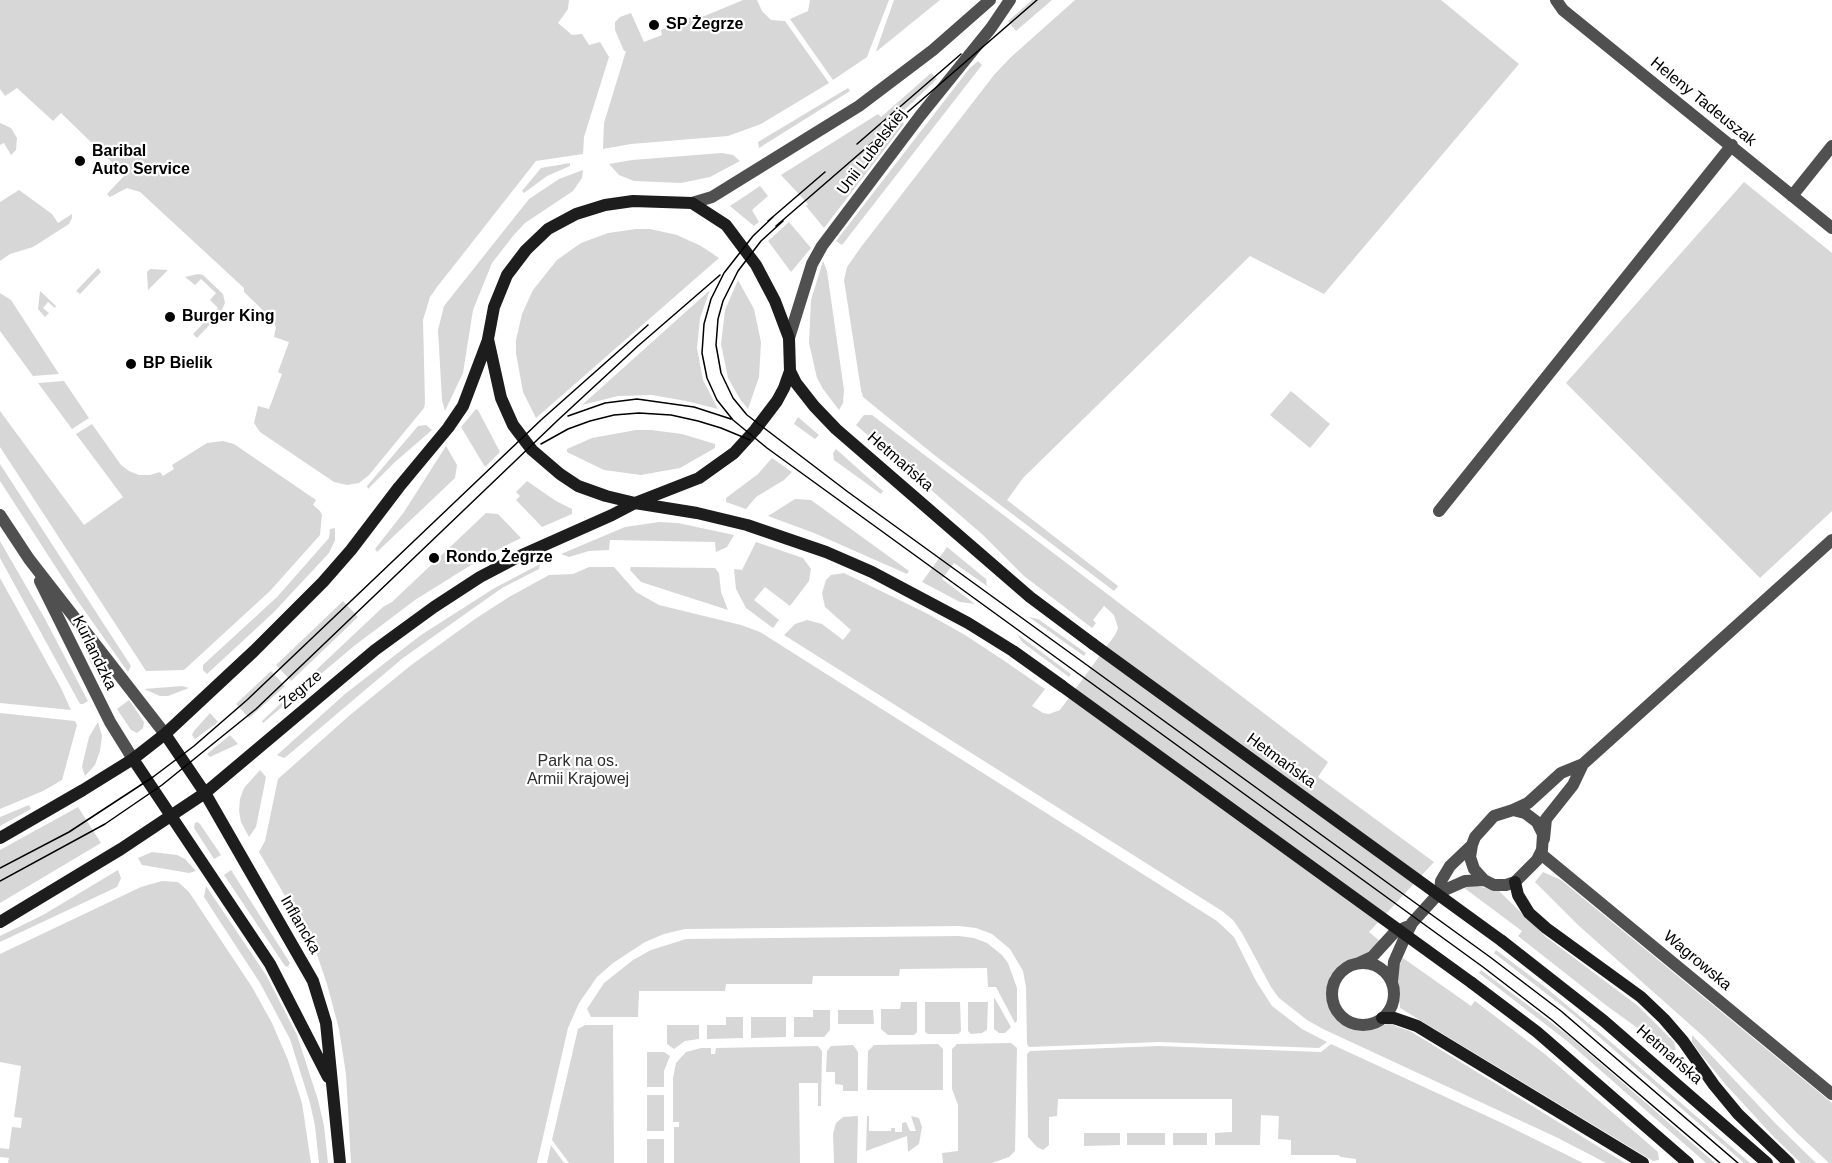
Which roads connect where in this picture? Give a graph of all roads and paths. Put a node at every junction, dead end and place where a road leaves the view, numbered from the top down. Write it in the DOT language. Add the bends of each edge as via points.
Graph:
graph roads {
  1 [pos="990,0"];
  2 [pos="1010,0"];
  3 [pos="1556,0"];
  4 [pos="1731,145"];
  5 [pos="1832,146"];
  6 [pos="1792,196"];
  7 [pos="693,203"];
  8 [pos="1832,228"];
  9 [pos="789,338"];
  10 [pos="488,339"];
  11 [pos="790,371"];
  12 [pos="635,503"];
  13 [pos="1439,511"];
  14 [pos="0,515"];
  15 [pos="1832,540"];
  16 [pos="29,559"];
  17 [pos="165,734"];
  18 [pos="133,759"];
  19 [pos="1583,764"];
  20 [pos="205,793"];
  21 [pos="1513,810"];
  22 [pos="171,817"];
  23 [pos="0,838"];
  24 [pos="1544,839"];
  25 [pos="1472,845"];
  26 [pos="1541,854"];
  27 [pos="1484,880"];
  28 [pos="1515,882"];
  29 [pos="1440,892"];
  30 [pos="0,922"];
  31 [pos="1412,923"];
  32 [pos="1359,963"];
  33 [pos="1392,982"];
  34 [pos="1382,1018"];
  35 [pos="332,1085"];
  36 [pos="1832,1094"];
  37 [pos="340,1163"];
  38 [pos="1642,1163"];
  39 [pos="1688,1163"];
  40 [pos="1767,1163"];
  41 [pos="1789,1163"];
  1 -- 7 [label="street, Unii Lubelskiej" via="933,50 859,106 712,197"];
  2 -- 9 [label="street, Unii Lubelskiej" via="822,246 812,264"];
  3 -- 4 [label="street, Heleny Tadeuszak" via="1563,10"];
  4 -- 6 [label="street, Heleny Tadeuszak"];
  4 -- 13 [label="street"];
  5 -- 6 [label="street"];
  6 -- 8 [label="street, Heleny Tadeuszak"];
  7 -- 9 [label="street" via="726,225 746,250 765,280"];
  7 -- 10 [label="street" via="605,204 548,229 507,275 494,307"];
  9 -- 11 [label="street"];
  10 -- 12 [label="street" via="501,398 527,445 578,486"];
  10 -- 17 [label="street" via="463,406 351,550 254,651"];
  11 -- 12 [label="street" via="777,401 734,453 699,478"];
  11 -- 40 [label="street, Hetmańska, bridge" via="836,429 1030,597 1502,941 1604,1021"];
  12 -- 20 [label="street, Żegrze" via="522,555 434,607 375,650"];
  12 -- 39 [label="street, bridge" via="747,525 826,552 916,593 968,622 1472,983 1537,1032"];
  14 -- 16 [label="street, Kurlandzka"];
  15 -- 19 [label="street"];
  16 -- 17 [label="street, Kurlandzka"];
  16 -- 18 [label="street, Kurlandzka" via="106,714"];
  17 -- 18 [label="street"];
  17 -- 20 [label="street, Inflancka"];
  18 -- 22 [label="street, Inflancka"];
  18 -- 23 [label="street"];
  19 -- 21 [label="street" via="1561,773 1528,803"];
  19 -- 24 [label="street" via="1573,785 1544,822"];
  20 -- 22 [label="street, Żegrze"];
  20 -- 35 [label="street, Inflancka" via="313,981 326,1023"];
  21 -- 24 [label="street" via="1533,818"];
  21 -- 25 [label="street" via="1493,817"];
  22 -- 30 [label="street, Żegrze"];
  22 -- 35 [label="street, Inflancka" via="270,964"];
  24 -- 26 [label="street"];
  25 -- 27 [label="street" via="1472,866"];
  25 -- 29 [label="street" via="1450,866 1441,881"];
  26 -- 28 [label="street"];
  26 -- 36 [label="street, Wagrowska"];
  27 -- 28 [label="street" via="1499,885"];
  27 -- 29 [label="street" via="1465,881"];
  28 -- 41 [label="street" via="1529,913 1664,1018 1738,1114"];
  29 -- 31 [label="street"];
  31 -- 32 [label="street" via="1394,933 1369,960"];
  31 -- 33 [label="street" via="1394,962"];
  32 -- 33 [label="street" via="1375,965"];
  32 -- 34 [label="street" via="1339,975 1333,990 1335,1006 1344,1018 1360,1024"];
  33 -- 34 [label="street" via="1394,998"];
  34 -- 38 [label="street" via="1417,1026"];
  35 -- 37 [label="street, Inflancka"];
}
